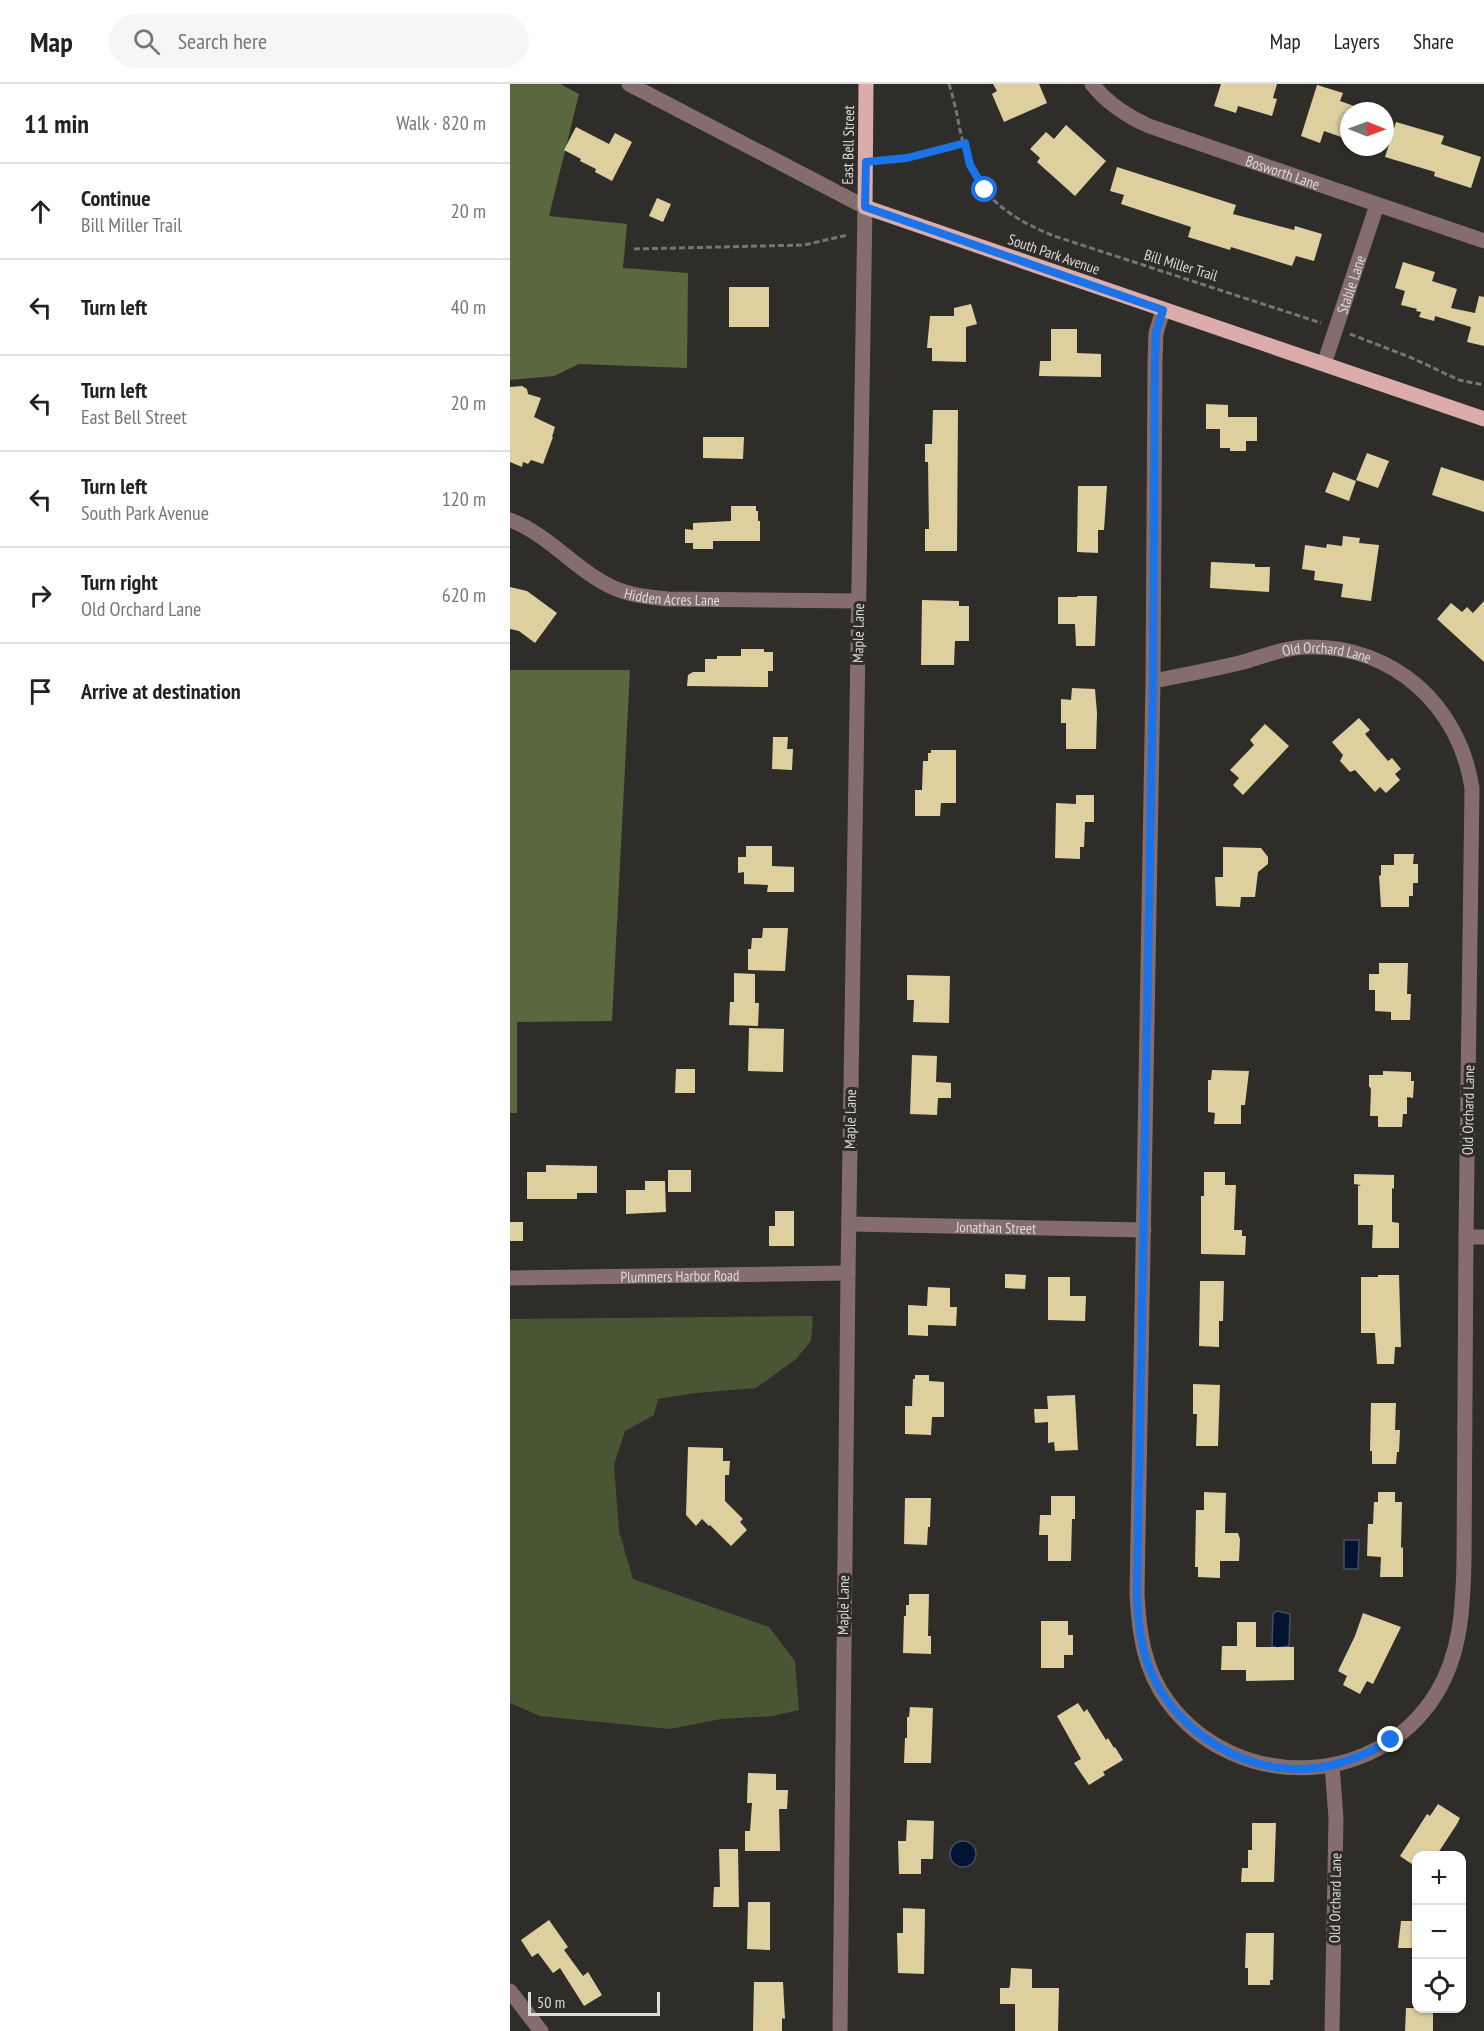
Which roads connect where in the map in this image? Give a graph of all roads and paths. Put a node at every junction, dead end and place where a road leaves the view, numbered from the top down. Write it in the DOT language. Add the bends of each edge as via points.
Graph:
graph roads {
  1 [pos="629,84"];
  2 [pos="866,84"];
  3 [pos="949,84"];
  4 [pos="1092,84"];
  5 [pos="965,143"];
  6 [pos="866,162"];
  7 [pos="1377,205"];
  8 [pos="865,207"];
  9 [pos="864,232"];
  10 [pos="1484,241"];
  11 [pos="634,249"];
  12 [pos="1163,310"];
  13 [pos="1336,328"];
  14 [pos="1324,363"];
  15 [pos="1484,385"];
  16 [pos="1484,419"];
  17 [pos="510,520"];
  18 [pos="858,601"];
  19 [pos="1153,681"];
  20 [pos="849,1224"];
  21 [pos="1144,1230"];
  22 [pos="1466,1237"];
  23 [pos="1484,1237"];
  24 [pos="848,1273"];
  25 [pos="510,1278"];
  26 [pos="1332,1765"];
  27 [pos="510,1991"];
  28 [pos="541,2031"];
  29 [pos="840,2031"];
  30 [pos="1332,2031"];
  1 -- 8 [label="street, South Park Avenue"];
  2 -- 6 [label="main road, East Bell Street"];
  3 -- 5 [label="path, Bill Miller Trail"];
  4 -- 7 [label="street, Bosworth Lane" via="1109,102 1149,126"];
  5 -- 6 [label="path" via="907,158"];
  5 -- 13 [label="path, Bill Miller Trail" via="970,165 985,190 1000,206 1031,227"];
  6 -- 8 [label="main road, East Bell Street"];
  7 -- 10 [label="street, Bosworth Lane"];
  7 -- 13 [label="street, Stable Lane"];
  8 -- 9 [label="street, Maple Lane"];
  8 -- 12 [label="main road, South Park Avenue"];
  9 -- 11 [label="path" via="804,245"];
  9 -- 18 [label="street, Maple Lane"];
  12 -- 14 [label="main road, South Park Avenue"];
  12 -- 19 [label="street, Old Orchard Lane" via="1156,333 1155,360"];
  13 -- 14 [label="street, Stable Lane"];
  13 -- 15 [label="path, Bill Miller Trail" via="1459,380"];
  14 -- 16 [label="main road, South Park Avenue"];
  17 -- 18 [label="street, Hidden Acres Lane" via="549,541 614,588 638,596 668,600"];
  18 -- 20 [label="street, Maple Lane"];
  19 -- 21 [label="street, Old Orchard Lane"];
  19 -- 22 [label="street, Old Orchard Lane" via="1291,649 1344,651 1365,656 1409,679 1432,699 1451,726 1469,772 1473,809"];
  20 -- 21 [label="street, Jonathan Street"];
  20 -- 24 [label="street, Maple Lane"];
  21 -- 26 [label="street, Old Orchard Lane" via="1137,1594 1147,1662 1177,1714 1203,1737 1234,1755 1285,1768"];
  22 -- 23 [label="street"];
  22 -- 26 [label="street, Old Orchard Lane" via="1463,1603 1456,1645 1437,1692 1404,1730 1377,1749"];
  24 -- 25 [label="street, Plummers Harbor Road"];
  24 -- 29 [label="street, Maple Lane"];
  26 -- 30 [label="street, Old Orchard Lane" via="1336,1818"];
  27 -- 28 [label="street"];
}
